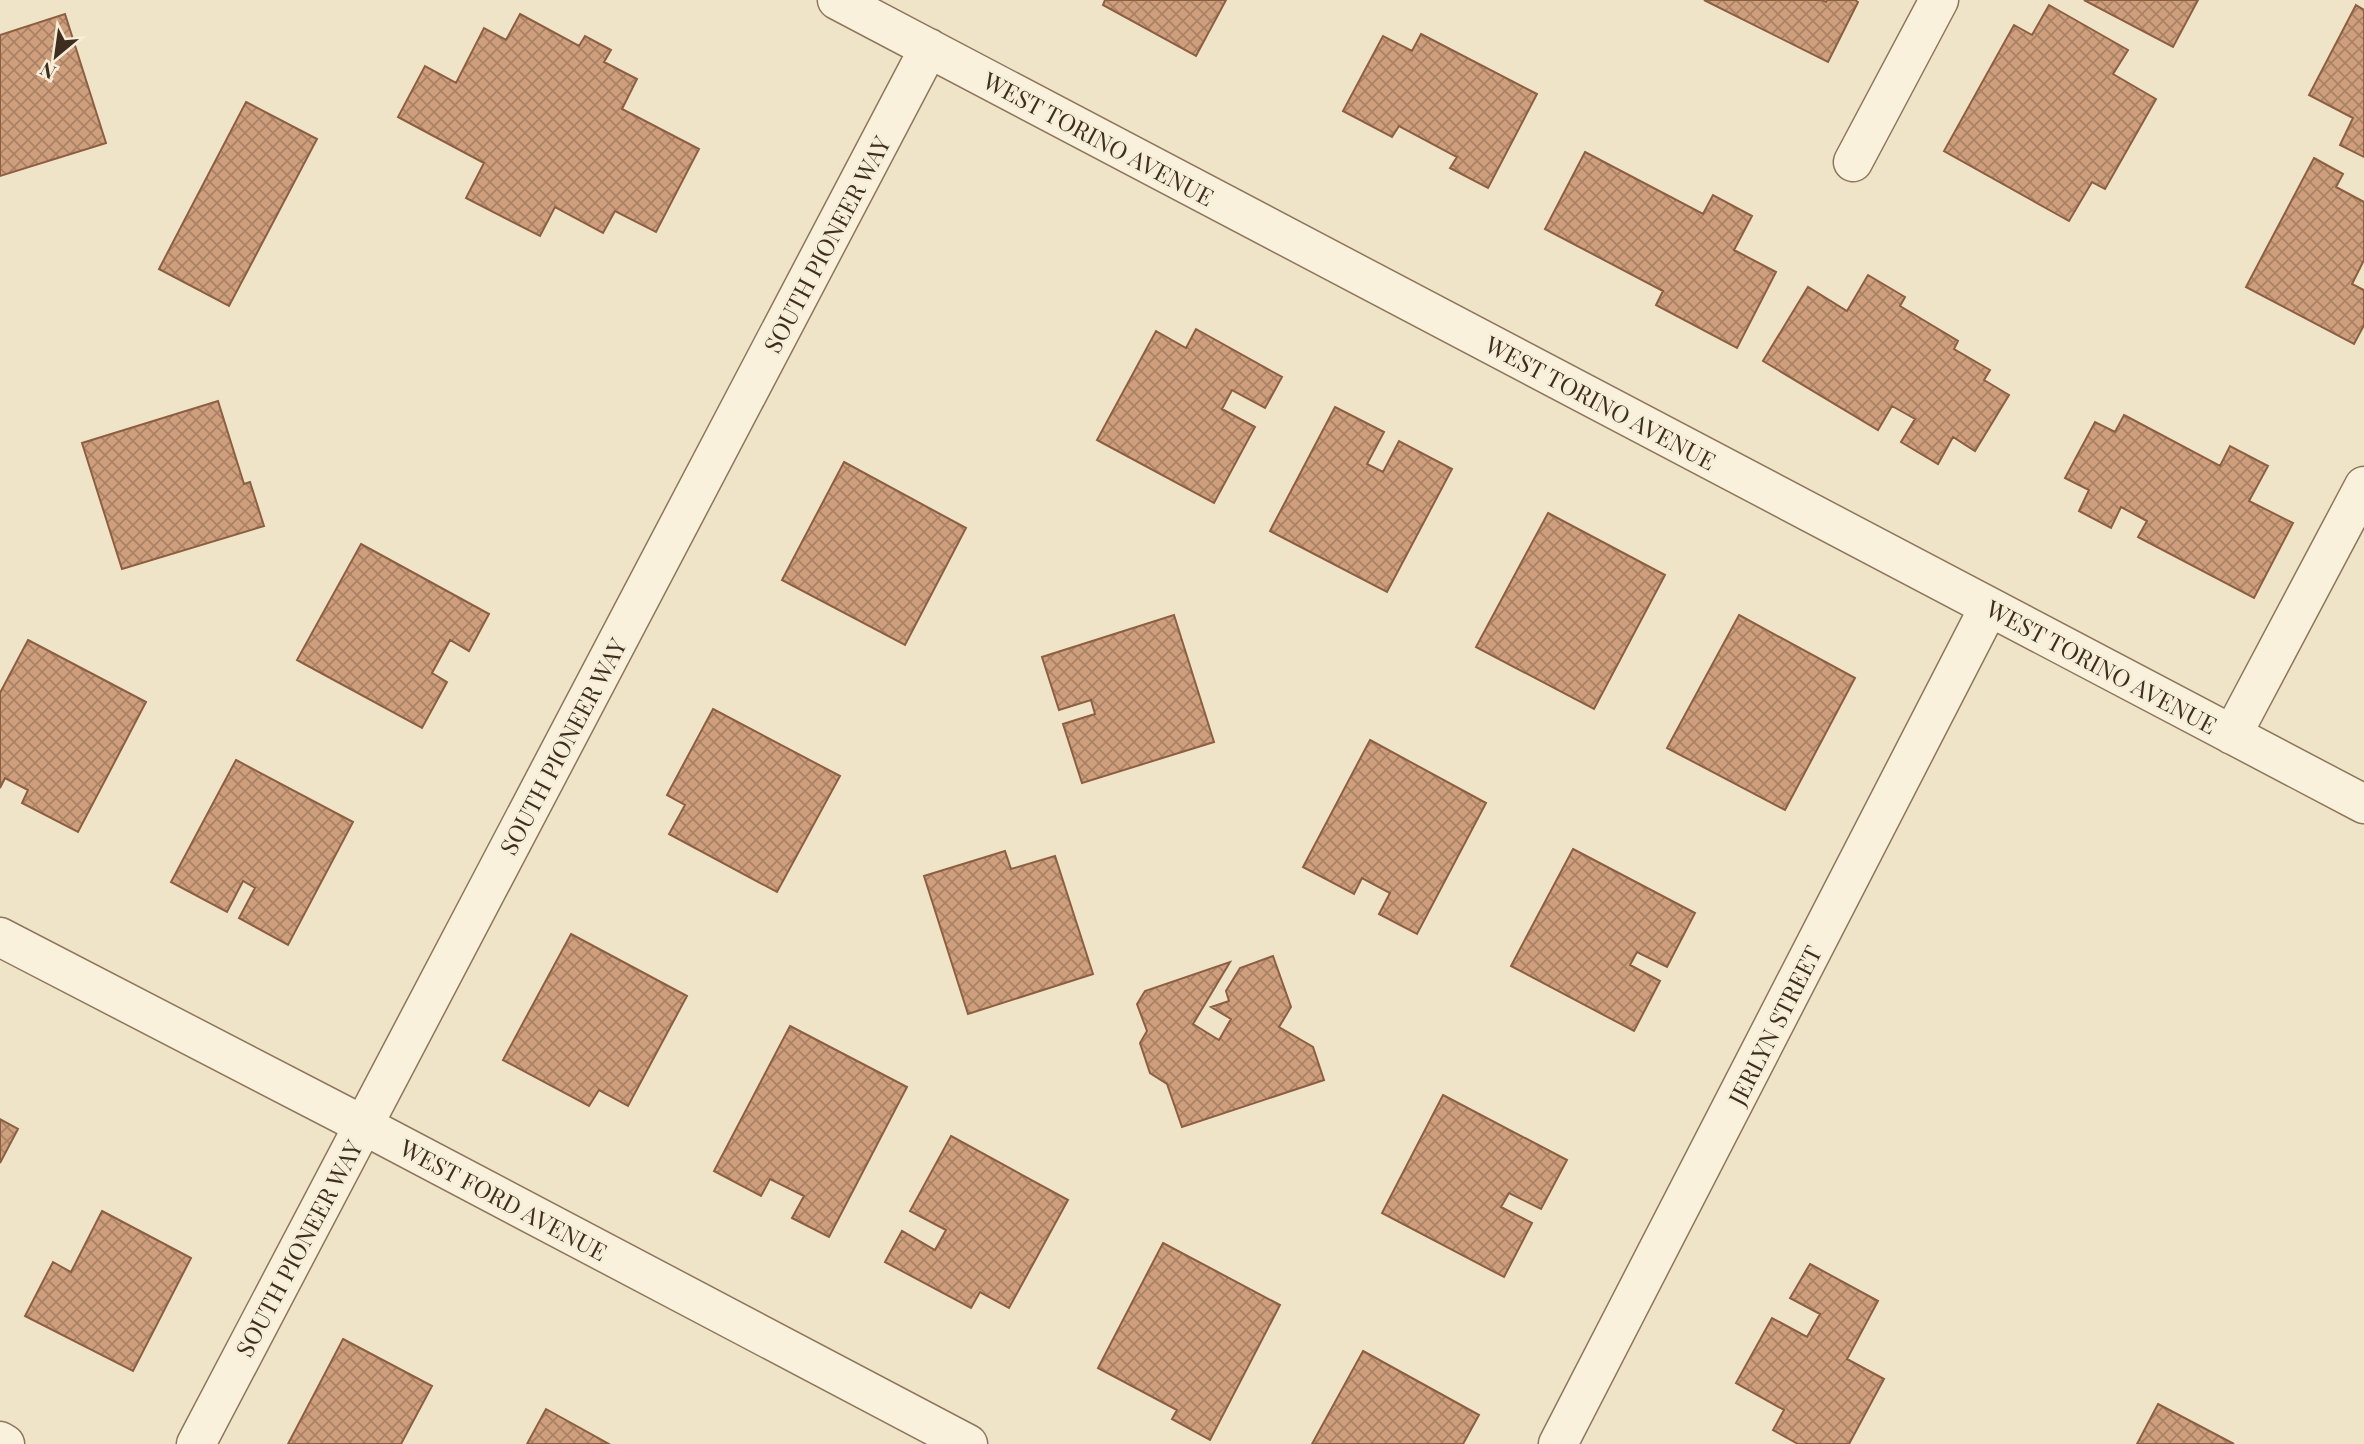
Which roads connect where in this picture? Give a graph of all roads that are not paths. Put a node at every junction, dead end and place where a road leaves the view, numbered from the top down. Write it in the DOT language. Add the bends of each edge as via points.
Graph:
graph roads {
  1 [pos="837,0"];
  2 [pos="1939,0"];
  3 [pos="929,48"];
  4 [pos="1853,162"];
  5 [pos="2364,486"];
  6 [pos="1989,607"];
  7 [pos="2232,735"];
  8 [pos="2364,804"];
  9 [pos="0,937"];
  10 [pos="363,1125"];
  11 [pos="0,1441"];
  12 [pos="5,1444"];
  13 [pos="196,1444"];
  14 [pos="968,1444"];
  15 [pos="1558,1444"];
  1 -- 3 [label="street, WEST TORINO AVENUE"];
  2 -- 4 [label="street"];
  3 -- 6 [label="street, WEST TORINO AVENUE"];
  3 -- 10 [label="street, SOUTH PIONEER WAY"];
  5 -- 7 [label="street"];
  6 -- 7 [label="street, WEST TORINO AVENUE"];
  6 -- 15 [label="street, JERLYN STREET"];
  7 -- 8 [label="street, WEST TORINO AVENUE"];
  9 -- 10 [label="street, WEST FORD AVENUE"];
  10 -- 13 [label="street, SOUTH PIONEER WAY"];
  10 -- 14 [label="street, WEST FORD AVENUE"];
  11 -- 12 [label="street"];
}
